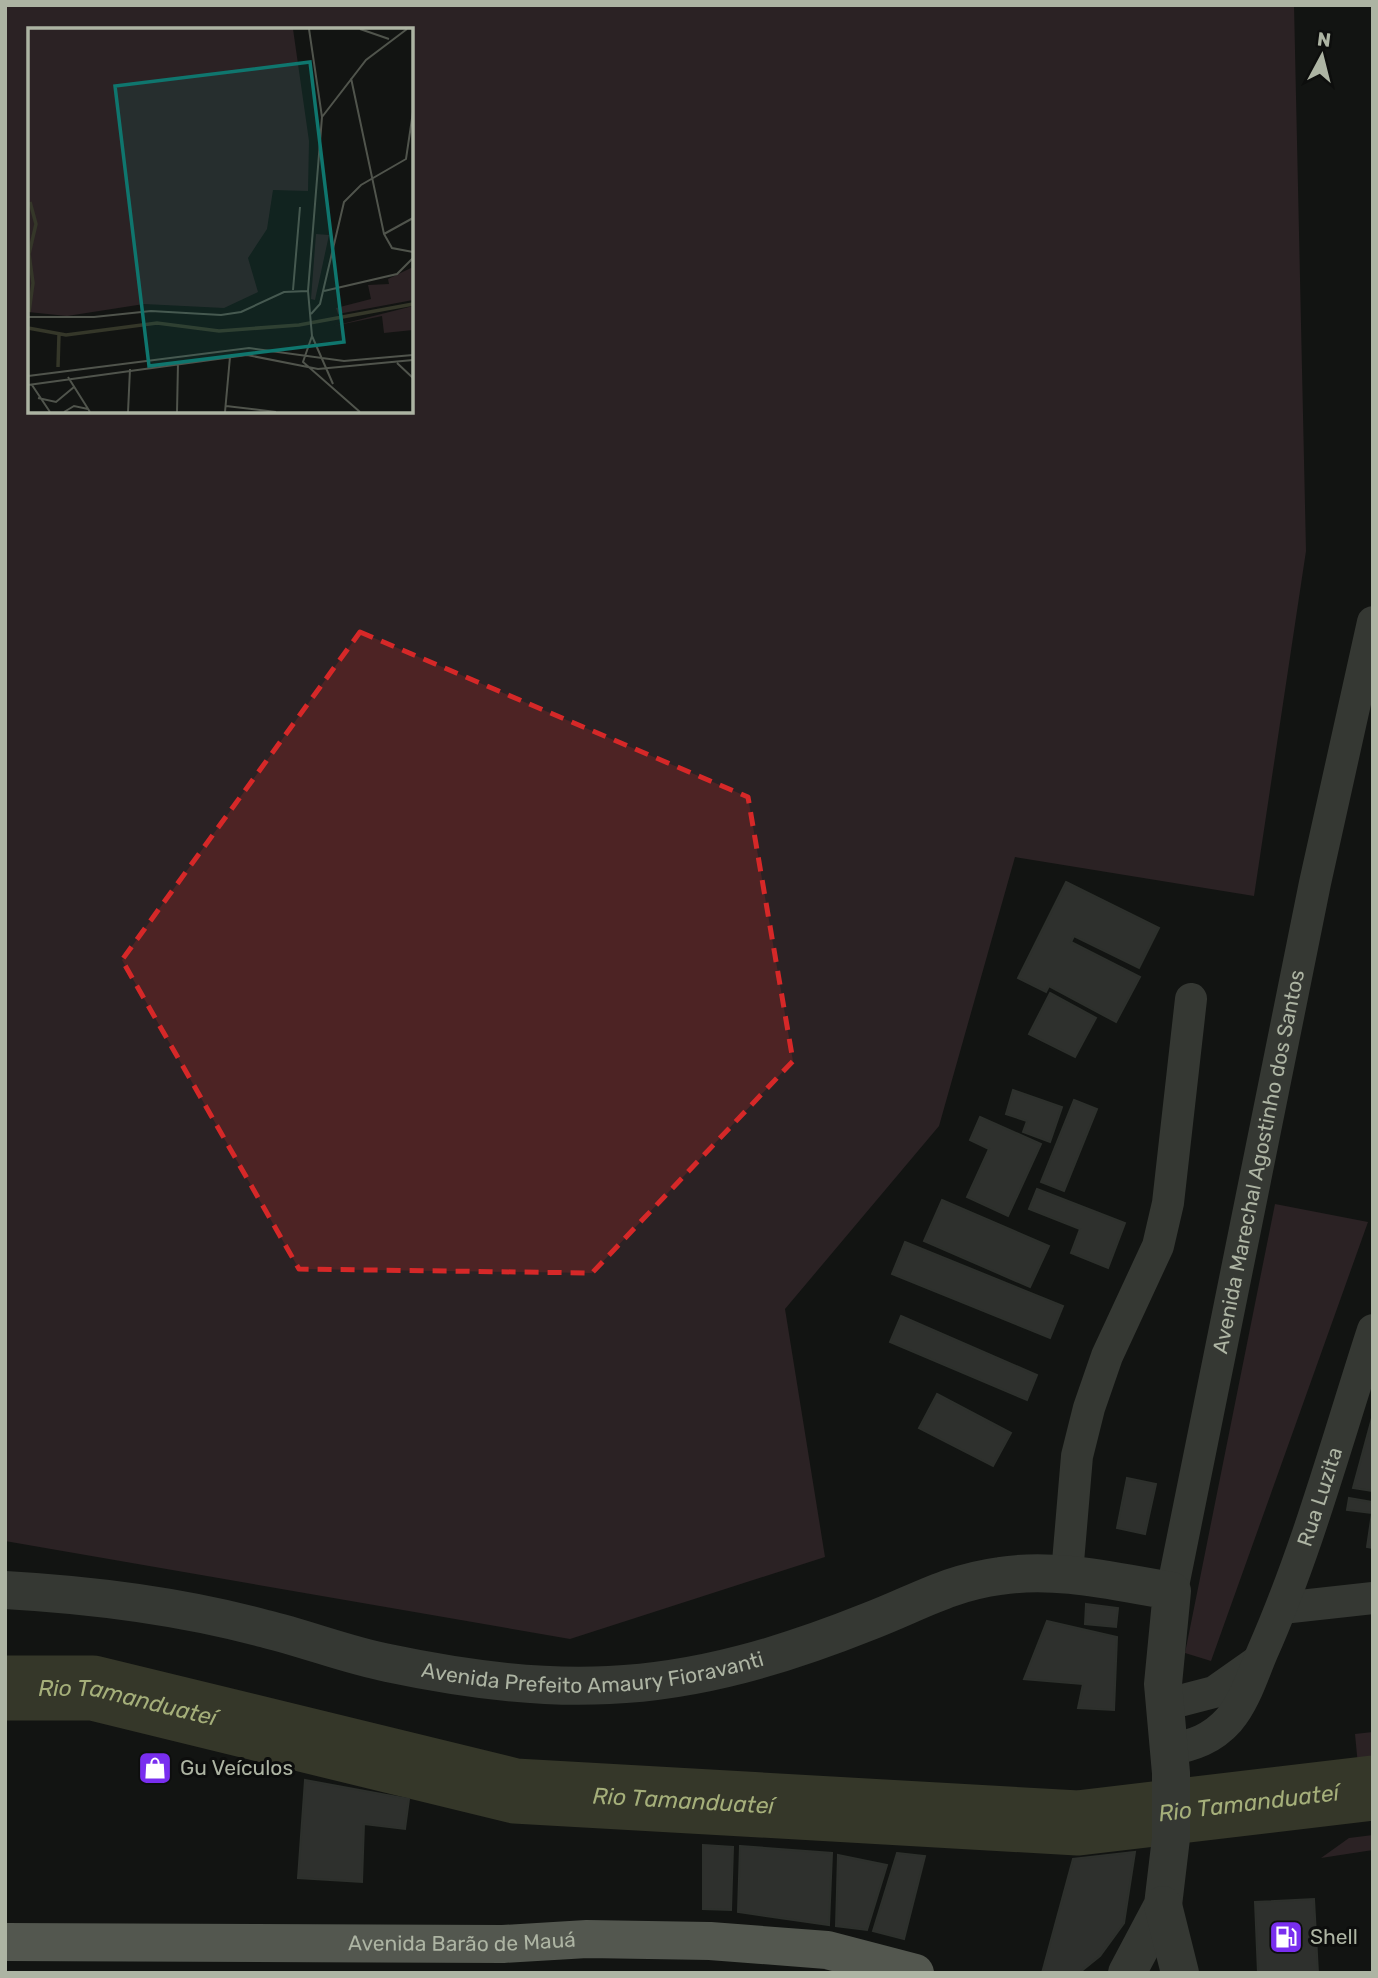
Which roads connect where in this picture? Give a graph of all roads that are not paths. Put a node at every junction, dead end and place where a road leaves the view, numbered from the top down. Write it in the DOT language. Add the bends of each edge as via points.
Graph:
graph roads {
  1 [pos="1373,622"];
  2 [pos="1191,999"];
  3 [pos="1373,1330"];
  4 [pos="1067,1574"];
  5 [pos="5,1590"];
  6 [pos="1172,1591"];
  7 [pos="1373,1598"];
  8 [pos="1282,1608"];
  9 [pos="1259,1660"];
  10 [pos="1164,1705"];
  11 [pos="1170,1761"];
  12 [pos="1163,1905"];
  13 [pos="5,1942"];
  14 [pos="915,1973"];
  15 [pos="1127,1973"];
  16 [pos="1180,1973"];
  1 -- 6 [label="street, Avenida Marechal Agostinho dos Santos" via="1315,883"];
  2 -- 4 [label="street" via="1168,1203 1158,1246 1107,1356 1089,1408 1077,1456"];
  3 -- 8 [label="street, Rua Luzita"];
  4 -- 5 [label="street, Avenida Prefeito Amaury Fioravanti" via="1001,1575 941,1589 787,1653 690,1678 607,1685 459,1675 386,1663 163,1605"];
  4 -- 6 [label="street, Avenida Prefeito Amaury Fioravanti"];
  6 -- 10 [label="street, Avenida Marechal Agostinho dos Santos"];
  7 -- 8 [label="street"];
  8 -- 9 [label="street, Rua Luzita"];
  9 -- 10 [label="street" via="1214,1692"];
  9 -- 11 [label="street, Rua Luzita" via="1231,1718"];
  10 -- 11 [label="street"];
  11 -- 12 [label="street" via="1171,1838"];
  12 -- 15 [label="street"];
  12 -- 16 [label="street"];
  13 -- 14 [label="main road, Avenida Barão de Mauá" via="710,1941 827,1950"];
}
